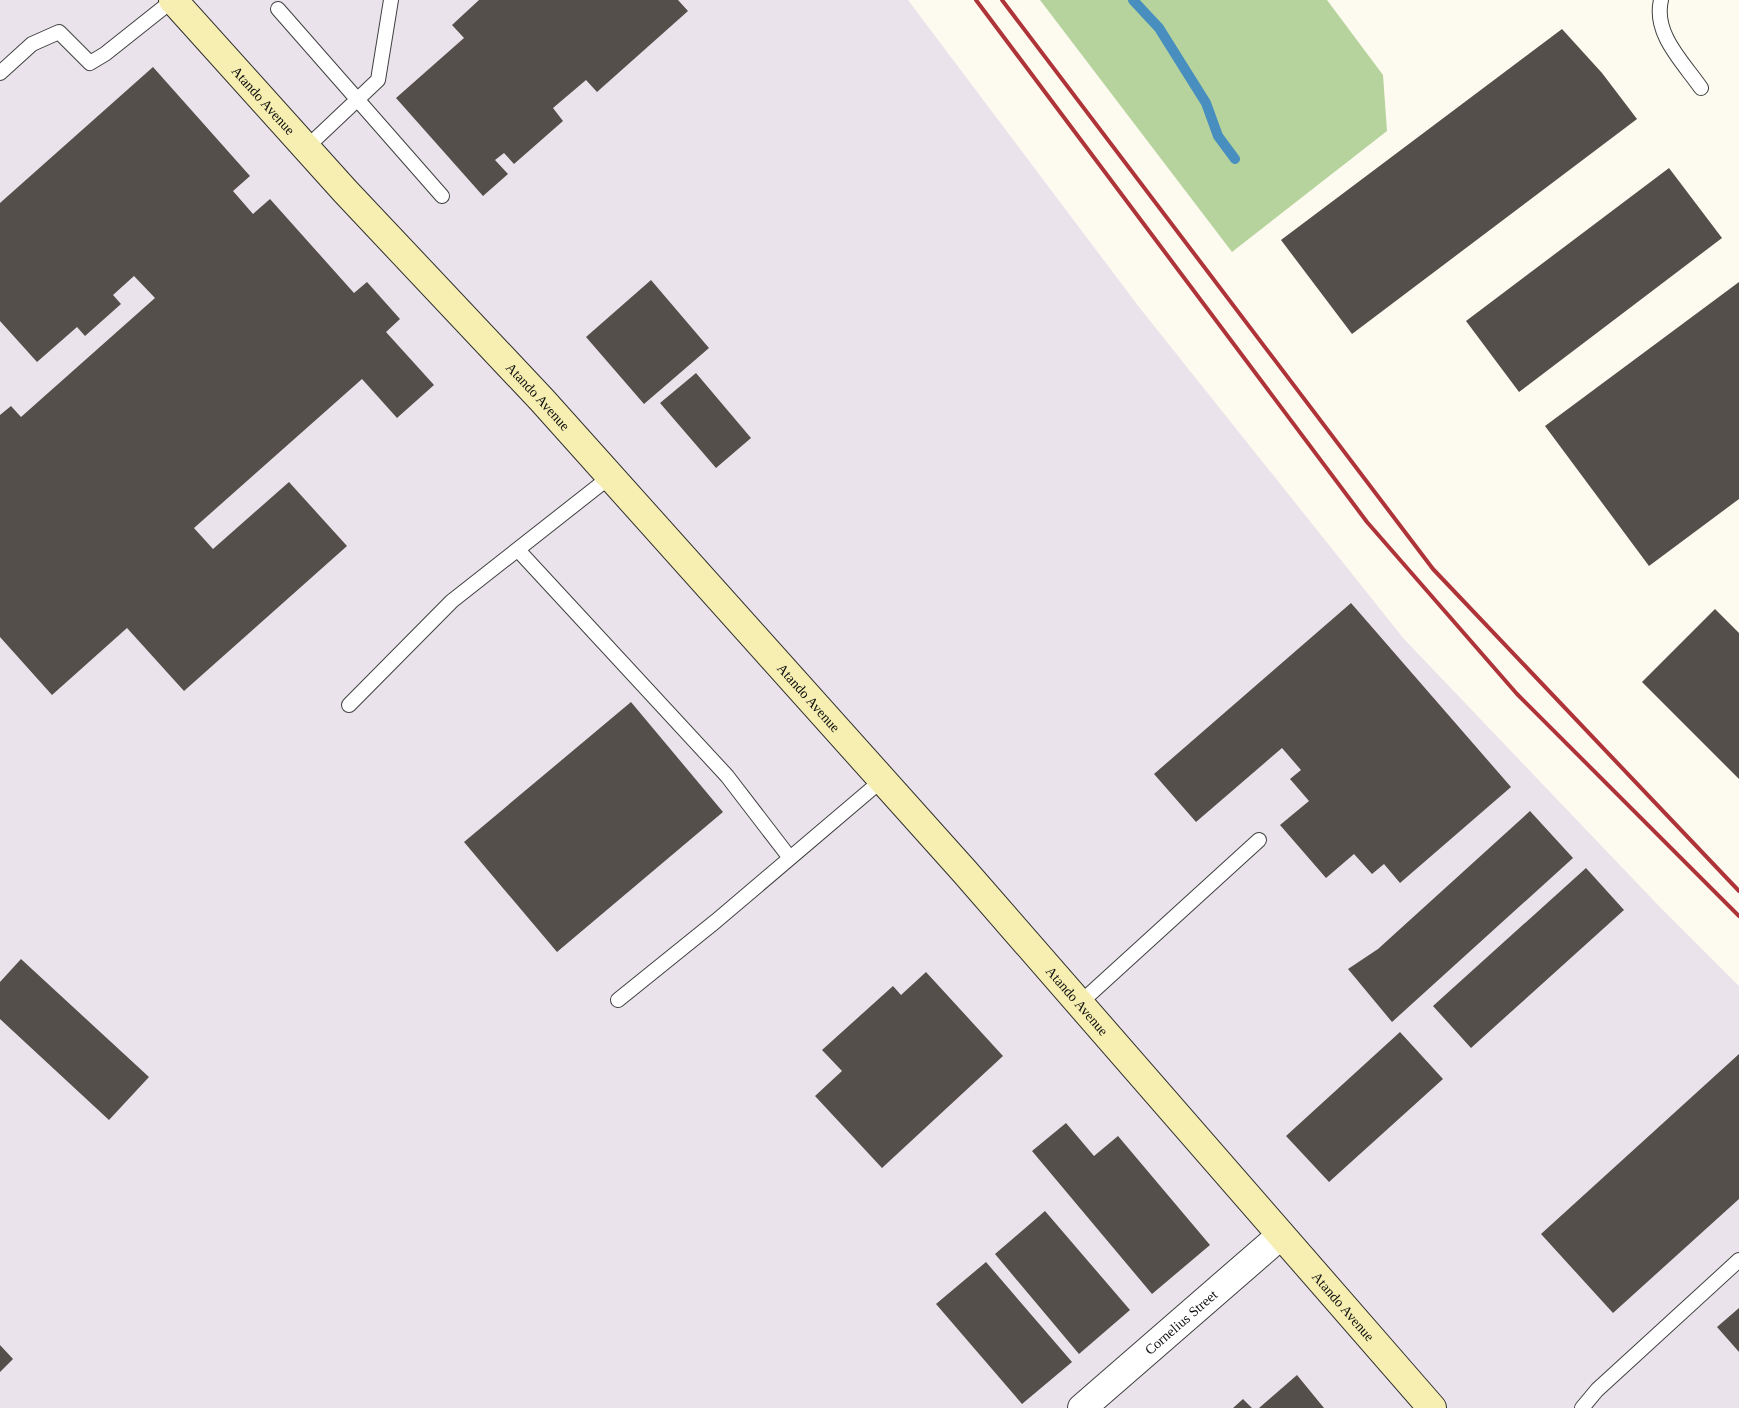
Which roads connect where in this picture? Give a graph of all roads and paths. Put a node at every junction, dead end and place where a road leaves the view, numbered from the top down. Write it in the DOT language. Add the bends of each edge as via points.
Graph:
graph roads {
  1 [pos="172,0"];
  2 [pos="392,0"];
  3 [pos="1661,0"];
  4 [pos="278,9"];
  5 [pos="0,73"];
  6 [pos="1701,88"];
  7 [pos="357,101"];
  8 [pos="306,148"];
  9 [pos="442,196"];
  10 [pos="611,476"];
  11 [pos="518,550"];
  12 [pos="349,705"];
  13 [pos="882,780"];
  14 [pos="1258,840"];
  15 [pos="790,858"];
  16 [pos="618,1000"];
  17 [pos="1079,1004"];
  18 [pos="1280,1236"];
  19 [pos="1739,1260"];
  20 [pos="1082,1408"];
  21 [pos="1432,1408"];
  22 [pos="1582,1408"];
  1 -- 5 [label="lane" via="90,63 59,32 32,44"];
  1 -- 8 [label="main road, Atando Avenue"];
  2 -- 7 [label="lane" via="378,80"];
  3 -- 6 [label="lane" via="1658,13 1662,33"];
  4 -- 7 [label="lane"];
  7 -- 8 [label="lane"];
  7 -- 9 [label="lane"];
  8 -- 10 [label="main road, Atando Avenue"];
  10 -- 11 [label="lane"];
  10 -- 13 [label="main road, Atando Avenue"];
  11 -- 12 [label="lane" via="452,601"];
  11 -- 15 [label="lane" via="727,776"];
  13 -- 15 [label="lane"];
  13 -- 17 [label="main road, Atando Avenue"];
  14 -- 17 [label="lane"];
  15 -- 16 [label="lane"];
  17 -- 18 [label="main road, Atando Avenue"];
  18 -- 20 [label="street, Cornelius Street"];
  18 -- 21 [label="main road, Atando Avenue"];
  19 -- 22 [label="lane" via="1597,1390"];
}
